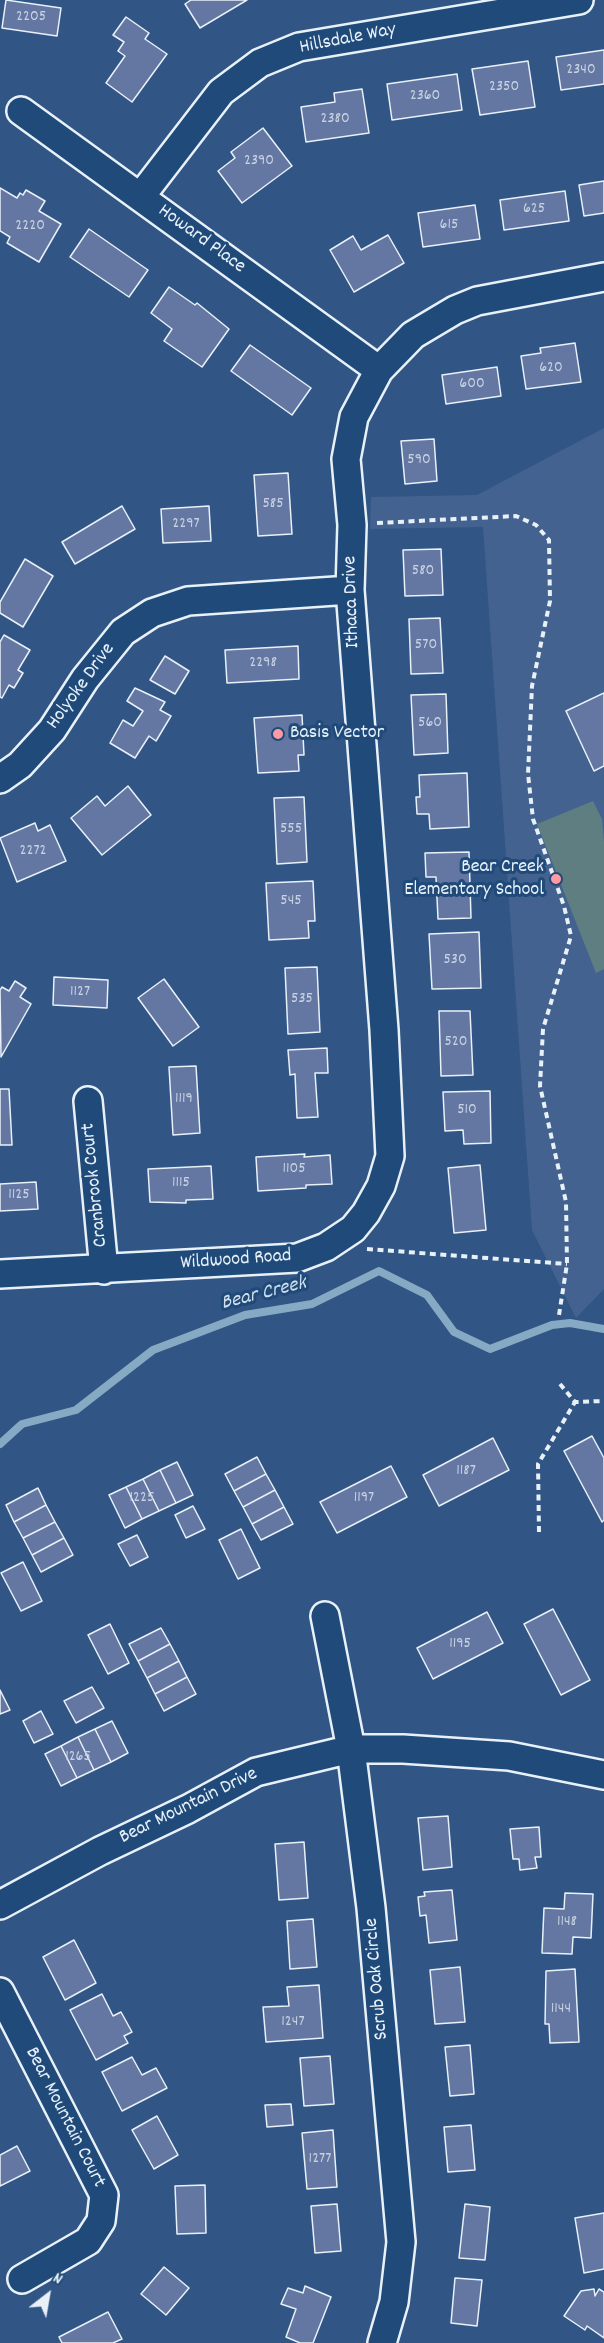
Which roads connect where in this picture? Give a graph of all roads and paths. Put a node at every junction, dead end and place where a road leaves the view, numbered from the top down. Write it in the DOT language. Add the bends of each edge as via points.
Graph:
graph roads {
  1 [pos="579,0"];
  2 [pos="21,111"];
  3 [pos="141,196"];
  4 [pos="604,277"];
  5 [pos="379,370"];
  6 [pos="352,525"];
  7 [pos="350,590"];
  8 [pos="0,779"];
  9 [pos="387,1091"];
  10 [pos="88,1101"];
  11 [pos="352,1229"];
  12 [pos="567,1264"];
  13 [pos="104,1270"];
  14 [pos="0,1274"];
  15 [pos="559,1315"];
  16 [pos="560,1384"];
  17 [pos="604,1401"];
  18 [pos="575,1402"];
  19 [pos="540,1532"];
  20 [pos="325,1616"];
  21 [pos="351,1749"];
  22 [pos="604,1775"];
  23 [pos="0,1905"];
  24 [pos="0,1992"];
  25 [pos="22,2279"];
  26 [pos="382,2343"];
  1 -- 3 [label="street, Hillsdale Way" via="299,47 260,63 221,92"];
  2 -- 3 [label="street, Howard Place"];
  3 -- 5 [label="street, Howard Place"];
  4 -- 5 [label="street, Ithaca Drive" via="477,301 455,310 413,335"];
  5 -- 6 [label="street, Ithaca Drive" via="354,417 346,459"];
  6 -- 7 [label="street, Ithaca Drive"];
  6 -- 12 [label="path" via="516,516 536,525 549,540 550,601 532,686 528,774 533,819 571,936 543,1029 540,1086 566,1202"];
  7 -- 8 [label="street, Holyoke Drive" via="188,601 152,613 123,632 52,729 20,765"];
  7 -- 9 [label="street, Ithaca Drive"];
  9 -- 11 [label="street, Wildwood Road" via="390,1156 381,1186"];
  10 -- 13 [label="street, Cranbrook Court"];
  11 -- 12 [label="path" via="368,1249"];
  11 -- 13 [label="street, Wildwood Road" via="326,1247 297,1258"];
  12 -- 15 [label="path"];
  13 -- 14 [label="street, Wildwood Road"];
  16 -- 18 [label="path"];
  17 -- 18 [label="path"];
  18 -- 19 [label="path" via="538,1464"];
  20 -- 21 [label="street, Scrub Oak Circle"];
  21 -- 22 [label="street, Bear Mountain Drive" via="509,1756"];
  21 -- 23 [label="street, Bear Mountain Drive" via="256,1772"];
  21 -- 26 [label="street, Scrub Oak Circle" via="371,1908 401,2242 394,2302"];
  24 -- 25 [label="street, Bear Mountain Court" via="104,2195 101,2221 88,2241"];
}
